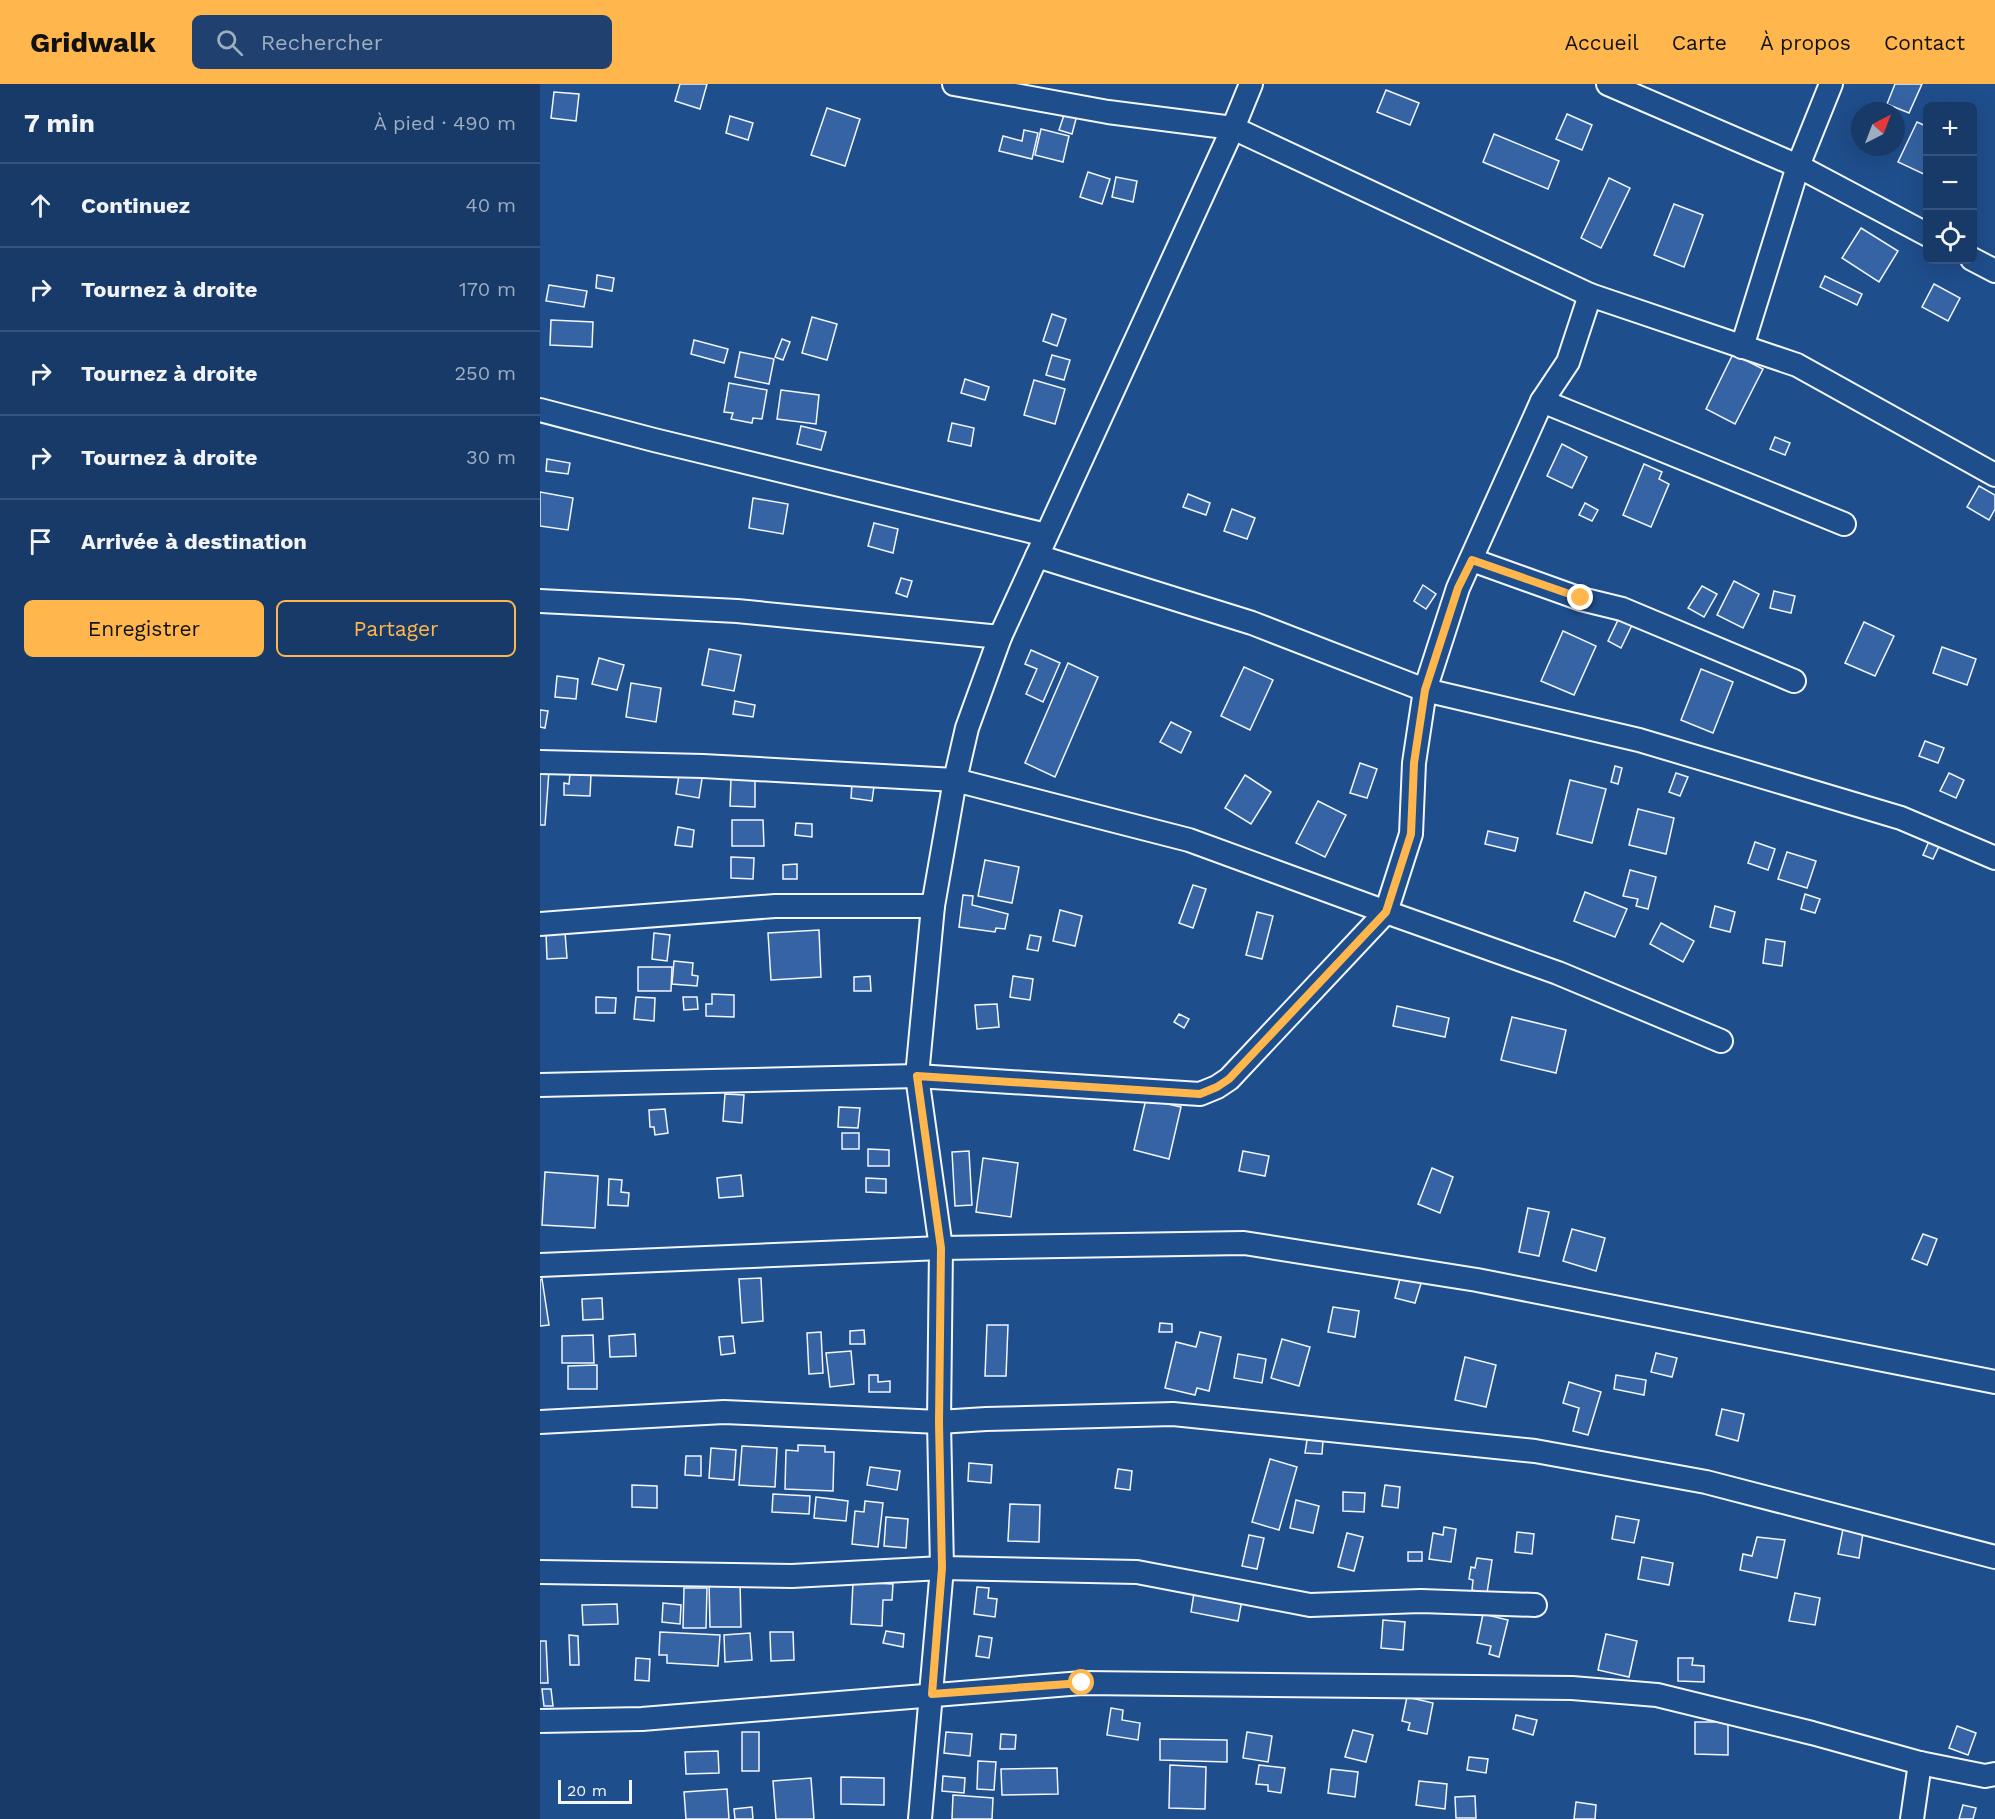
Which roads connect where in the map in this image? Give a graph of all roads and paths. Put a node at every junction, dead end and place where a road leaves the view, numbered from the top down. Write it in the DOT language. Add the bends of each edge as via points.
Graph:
graph roads {
  1 [pos="954,84"];
  2 [pos="1251,84"];
  3 [pos="1608,84"];
  4 [pos="1830,84"];
  5 [pos="1233,128"];
  6 [pos="1798,166"];
  7 [pos="1923,232"];
  8 [pos="1977,262"];
  9 [pos="1995,271"];
  10 [pos="1590,295"];
  11 [pos="1742,346"];
  12 [pos="1542,401"];
  13 [pos="540,410"];
  14 [pos="1995,475"];
  15 [pos="1844,524"];
  16 [pos="1046,536"];
  17 [pos="1037,556"];
  18 [pos="1472,560"];
  19 [pos="540,601"];
  20 [pos="1000,637"];
  21 [pos="1794,681"];
  22 [pos="1425,690"];
  23 [pos="540,762"];
  24 [pos="956,780"];
  25 [pos="1995,858"];
  26 [pos="933,906"];
  27 [pos="1386,912"];
  28 [pos="540,924"];
  29 [pos="1721,1041"];
  30 [pos="917,1076"];
  31 [pos="540,1085"];
  32 [pos="941,1248"];
  33 [pos="540,1265"];
  34 [pos="1995,1382"];
  35 [pos="540,1422"];
  36 [pos="939,1422"];
  37 [pos="1995,1557"];
  38 [pos="942,1568"];
  39 [pos="540,1572"];
  40 [pos="1535,1605"];
  41 [pos="932,1694"];
  42 [pos="540,1721"];
  43 [pos="1920,1763"];
  44 [pos="1995,1774"];
  45 [pos="920,1819"];
  46 [pos="1912,1819"];
  1 -- 5 [label="street" via="1108,112"];
  2 -- 5 [label="street"];
  3 -- 6 [label="street"];
  4 -- 6 [label="street"];
  5 -- 10 [label="street"];
  5 -- 16 [label="street"];
  6 -- 7 [label="street"];
  6 -- 11 [label="street"];
  8 -- 9 [label="street"];
  10 -- 11 [label="street"];
  10 -- 12 [label="street" via="1568,362"];
  11 -- 14 [label="street" via="1797,365"];
  12 -- 15 [label="street"];
  12 -- 18 [label="street"];
  13 -- 16 [label="street"];
  16 -- 17 [label="street"];
  17 -- 20 [label="street"];
  17 -- 22 [label="street" via="1252,623"];
  18 -- 21 [label="street" via="1622,609"];
  18 -- 22 [label="street" via="1458,588"];
  19 -- 20 [label="street" via="737,611"];
  20 -- 24 [label="street" via="967,728"];
  22 -- 25 [label="street" via="1639,740 1901,818"];
  22 -- 27 [label="street" via="1414,763 1411,834"];
  23 -- 24 [label="street" via="703,766"];
  24 -- 26 [label="street"];
  24 -- 27 [label="street" via="1189,840"];
  26 -- 28 [label="street" via="775,906"];
  26 -- 30 [label="street"];
  27 -- 29 [label="street" via="1558,973"];
  27 -- 30 [label="street" via="1229,1079 1200,1094"];
  30 -- 31 [label="street"];
  30 -- 32 [label="street"];
  32 -- 33 [label="street"];
  32 -- 34 [label="street" via="1244,1243 1477,1280"];
  32 -- 36 [label="street"];
  35 -- 36 [label="street" via="724,1412"];
  36 -- 37 [label="street" via="1173,1414 1535,1451 1706,1482"];
  36 -- 38 [label="street"];
  38 -- 39 [label="street" via="792,1576"];
  38 -- 40 [label="street" via="1137,1572 1310,1605 1421,1601"];
  38 -- 41 [label="street"];
  41 -- 42 [label="street" via="642,1719"];
  41 -- 43 [label="street" via="1082,1683 1572,1688 1657,1695"];
  41 -- 45 [label="street"];
  43 -- 44 [label="street" via="1985,1776"];
  43 -- 46 [label="street"];
}
